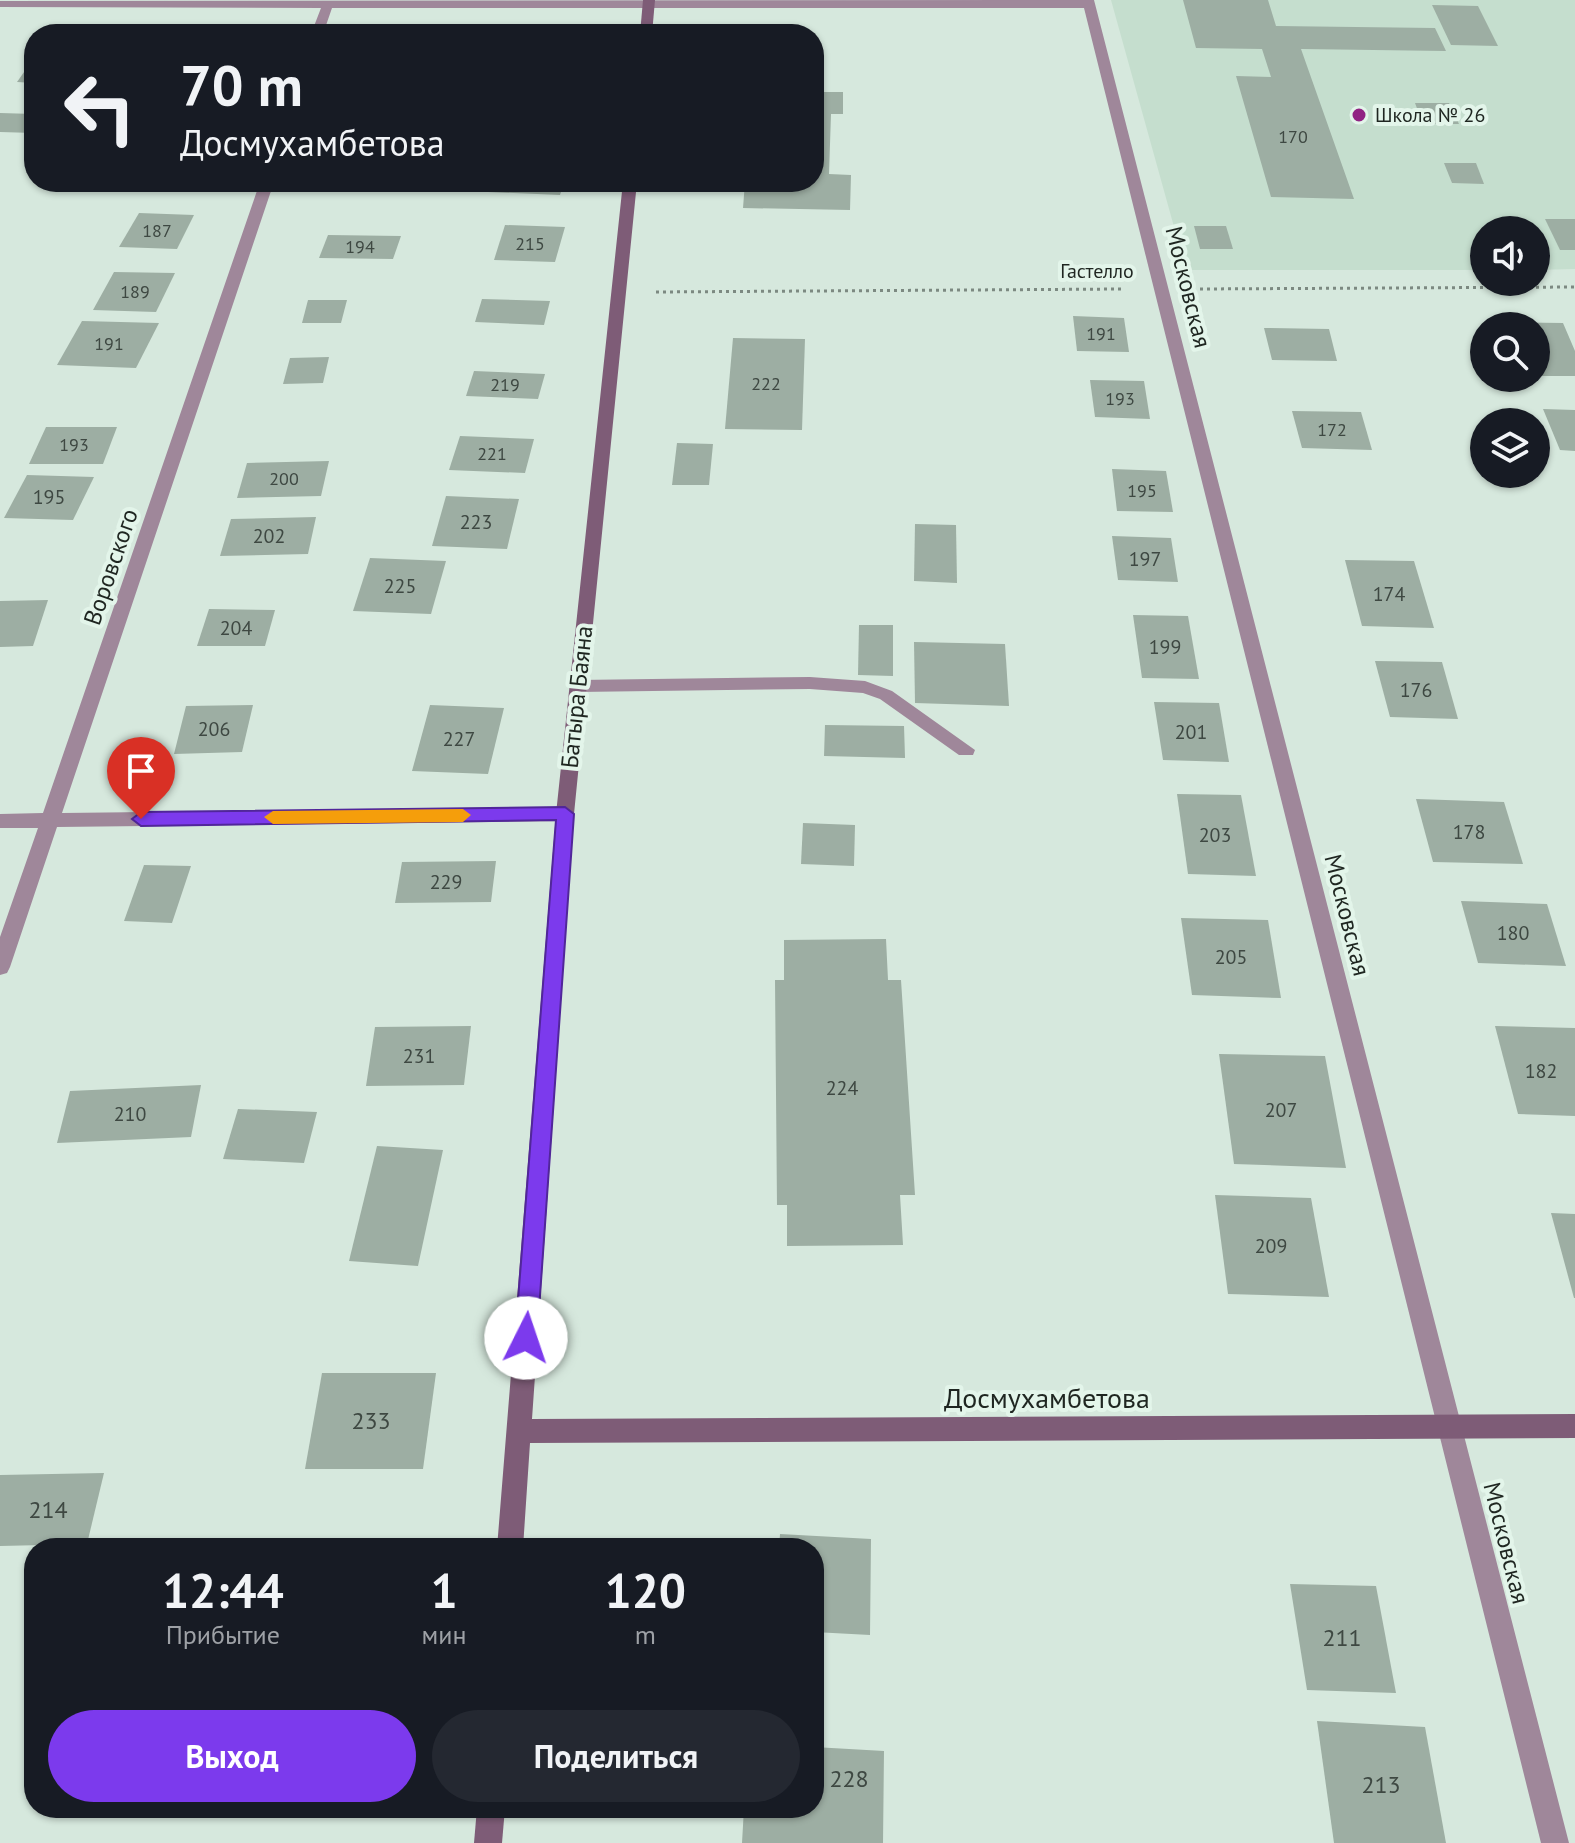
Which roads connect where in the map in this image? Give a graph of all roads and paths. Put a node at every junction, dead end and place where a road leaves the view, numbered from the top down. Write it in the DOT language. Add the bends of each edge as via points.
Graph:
graph roads {
  1 [pos="328,2"];
  2 [pos="649,2"];
  3 [pos="1089,2"];
  4 [pos="7,3"];
  5 [pos="0,19"];
  6 [pos="320,24"];
  7 [pos="647,24"];
  8 [pos="264,192"];
  9 [pos="629,192"];
  10 [pos="1575,287"];
  11 [pos="1162,289"];
  12 [pos="619,292"];
  13 [pos="578,686"];
  14 [pos="966,750"];
  15 [pos="565,814"];
  16 [pos="50,820"];
  17 [pos="0,821"];
  18 [pos="0,967"];
  19 [pos="1575,1426"];
  20 [pos="1449,1427"];
  21 [pos="519,1431"];
  22 [pos="511,1538"];
  23 [pos="490,1818"];
  24 [pos="488,1843"];
  25 [pos="1555,1843"];
  1 -- 2 [label="street"];
  1 -- 4 [label="street"];
  1 -- 6 [label="street"];
  2 -- 3 [label="street"];
  2 -- 7 [label="street"];
  3 -- 11 [label="street, Московская"];
  4 -- 5 [label="street"];
  8 -- 16 [label="street, Воровского"];
  9 -- 12 [label="street, Батыра Баяна"];
  10 -- 11 [label="path, Гастелло"];
  11 -- 12 [label="path, Гастелло"];
  11 -- 20 [label="street, Московская"];
  12 -- 13 [label="street, Батыра Баяна"];
  13 -- 14 [label="street" via="865,687 886,695"];
  13 -- 15 [label="street, Батыра Баяна"];
  15 -- 16 [label="street"];
  15 -- 21 [label="street, Батыра Баяна"];
  16 -- 17 [label="street"];
  16 -- 18 [label="street, Воровского"];
  19 -- 20 [label="street, Досмухамбетова"];
  20 -- 21 [label="street, Досмухамбетова"];
  20 -- 25 [label="street, Московская"];
  21 -- 22 [label="street, Батыра Баяна"];
  23 -- 24 [label="street"];
}
